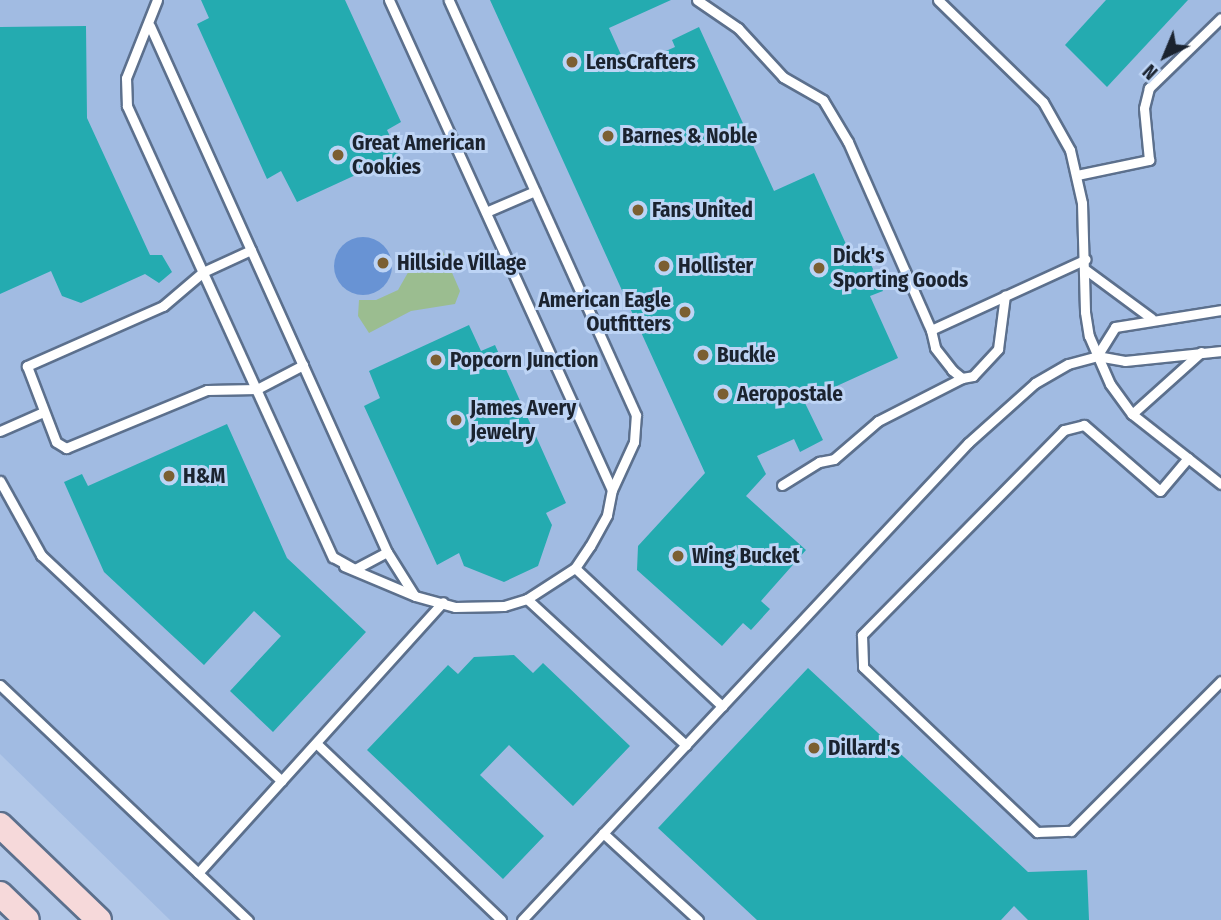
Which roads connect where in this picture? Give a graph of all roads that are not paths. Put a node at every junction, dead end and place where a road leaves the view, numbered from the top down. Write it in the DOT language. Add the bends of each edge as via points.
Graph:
graph roads {
  1 [pos="158,0"];
  2 [pos="389,0"];
  3 [pos="449,0"];
  4 [pos="697,0"];
  5 [pos="938,0"];
  6 [pos="1221,18"];
  7 [pos="150,26"];
  8 [pos="1077,175"];
  9 [pos="535,191"];
  10 [pos="486,212"];
  11 [pos="251,250"];
  12 [pos="1086,259"];
  13 [pos="1086,270"];
  14 [pos="203,272"];
  15 [pos="1005,295"];
  16 [pos="1221,310"];
  17 [pos="1151,318"];
  18 [pos="931,330"];
  19 [pos="1221,351"];
  20 [pos="1201,352"];
  21 [pos="1097,356"];
  22 [pos="303,365"];
  23 [pos="962,379"];
  24 [pos="257,389"];
  25 [pos="43,412"];
  26 [pos="1132,414"];
  27 [pos="0,431"];
  28 [pos="1188,458"];
  29 [pos="0,481"];
  30 [pos="1221,484"];
  31 [pos="782,485"];
  32 [pos="612,490"];
  33 [pos="387,552"];
  34 [pos="344,566"];
  35 [pos="575,568"];
  36 [pos="415,596"];
  37 [pos="527,599"];
  38 [pos="443,602"];
  39 [pos="1221,681"];
  40 [pos="0,685"];
  41 [pos="722,706"];
  42 [pos="316,743"];
  43 [pos="685,745"];
  44 [pos="282,781"];
  45 [pos="0,825"];
  46 [pos="603,833"];
  47 [pos="198,873"];
  48 [pos="0,894"];
  49 [pos="27,920"];
  50 [pos="99,920"];
  51 [pos="248,920"];
  52 [pos="501,920"];
  53 [pos="522,920"];
  54 [pos="698,920"];
  1 -- 7 [label="lane"];
  2 -- 10 [label="lane"];
  3 -- 9 [label="lane"];
  4 -- 18 [label="lane" via="738,28 783,76 823,100 848,142"];
  5 -- 8 [label="lane" via="1043,102 1070,150"];
  6 -- 8 [label="lane" via="1150,88 1144,108 1149,160"];
  7 -- 11 [label="lane"];
  7 -- 14 [label="lane" via="136,48 124,91"];
  8 -- 12 [label="lane"];
  9 -- 10 [label="lane"];
  9 -- 32 [label="lane" via="636,415 634,442"];
  10 -- 32 [label="lane"];
  11 -- 14 [label="lane"];
  11 -- 22 [label="lane"];
  12 -- 13 [label="lane"];
  12 -- 15 [label="lane"];
  13 -- 17 [label="lane"];
  13 -- 21 [label="lane" via="1085,312"];
  14 -- 24 [label="lane"];
  14 -- 25 [label="lane" via="163,306 27,366"];
  15 -- 18 [label="lane"];
  15 -- 23 [label="lane" via="998,349 973,376"];
  16 -- 17 [label="lane"];
  17 -- 21 [label="lane" via="1115,327"];
  18 -- 23 [label="lane" via="935,348"];
  19 -- 20 [label="lane"];
  20 -- 21 [label="lane" via="1125,361"];
  20 -- 26 [label="lane"];
  21 -- 26 [label="lane"];
  21 -- 41 [label="lane" via="1068,364 1035,383 968,443"];
  22 -- 24 [label="lane"];
  22 -- 33 [label="lane"];
  23 -- 31 [label="lane" via="878,421 834,459 819,462"];
  24 -- 25 [label="lane" via="206,390 66,448 56,442"];
  24 -- 34 [label="lane" via="333,557"];
  25 -- 27 [label="lane"];
  26 -- 28 [label="lane"];
  28 -- 30 [label="lane"];
  28 -- 39 [label="lane" via="1160,491 1084,425 1064,430 862,635 863,667 1037,832 1071,831"];
  29 -- 44 [label="lane" via="41,555"];
  32 -- 35 [label="lane" via="607,515"];
  33 -- 34 [label="lane" via="355,569"];
  33 -- 36 [label="lane"];
  34 -- 36 [label="lane"];
  35 -- 37 [label="lane"];
  35 -- 41 [label="lane"];
  36 -- 38 [label="lane"];
  37 -- 38 [label="lane" via="472,609"];
  37 -- 43 [label="lane"];
  38 -- 42 [label="lane"];
  40 -- 47 [label="lane"];
  41 -- 43 [label="lane"];
  42 -- 44 [label="lane"];
  42 -- 52 [label="lane"];
  43 -- 46 [label="lane"];
  44 -- 47 [label="lane"];
  45 -- 50 [label="main road"];
  46 -- 53 [label="lane"];
  46 -- 54 [label="lane"];
  47 -- 51 [label="lane"];
  48 -- 49 [label="main road"];
}
